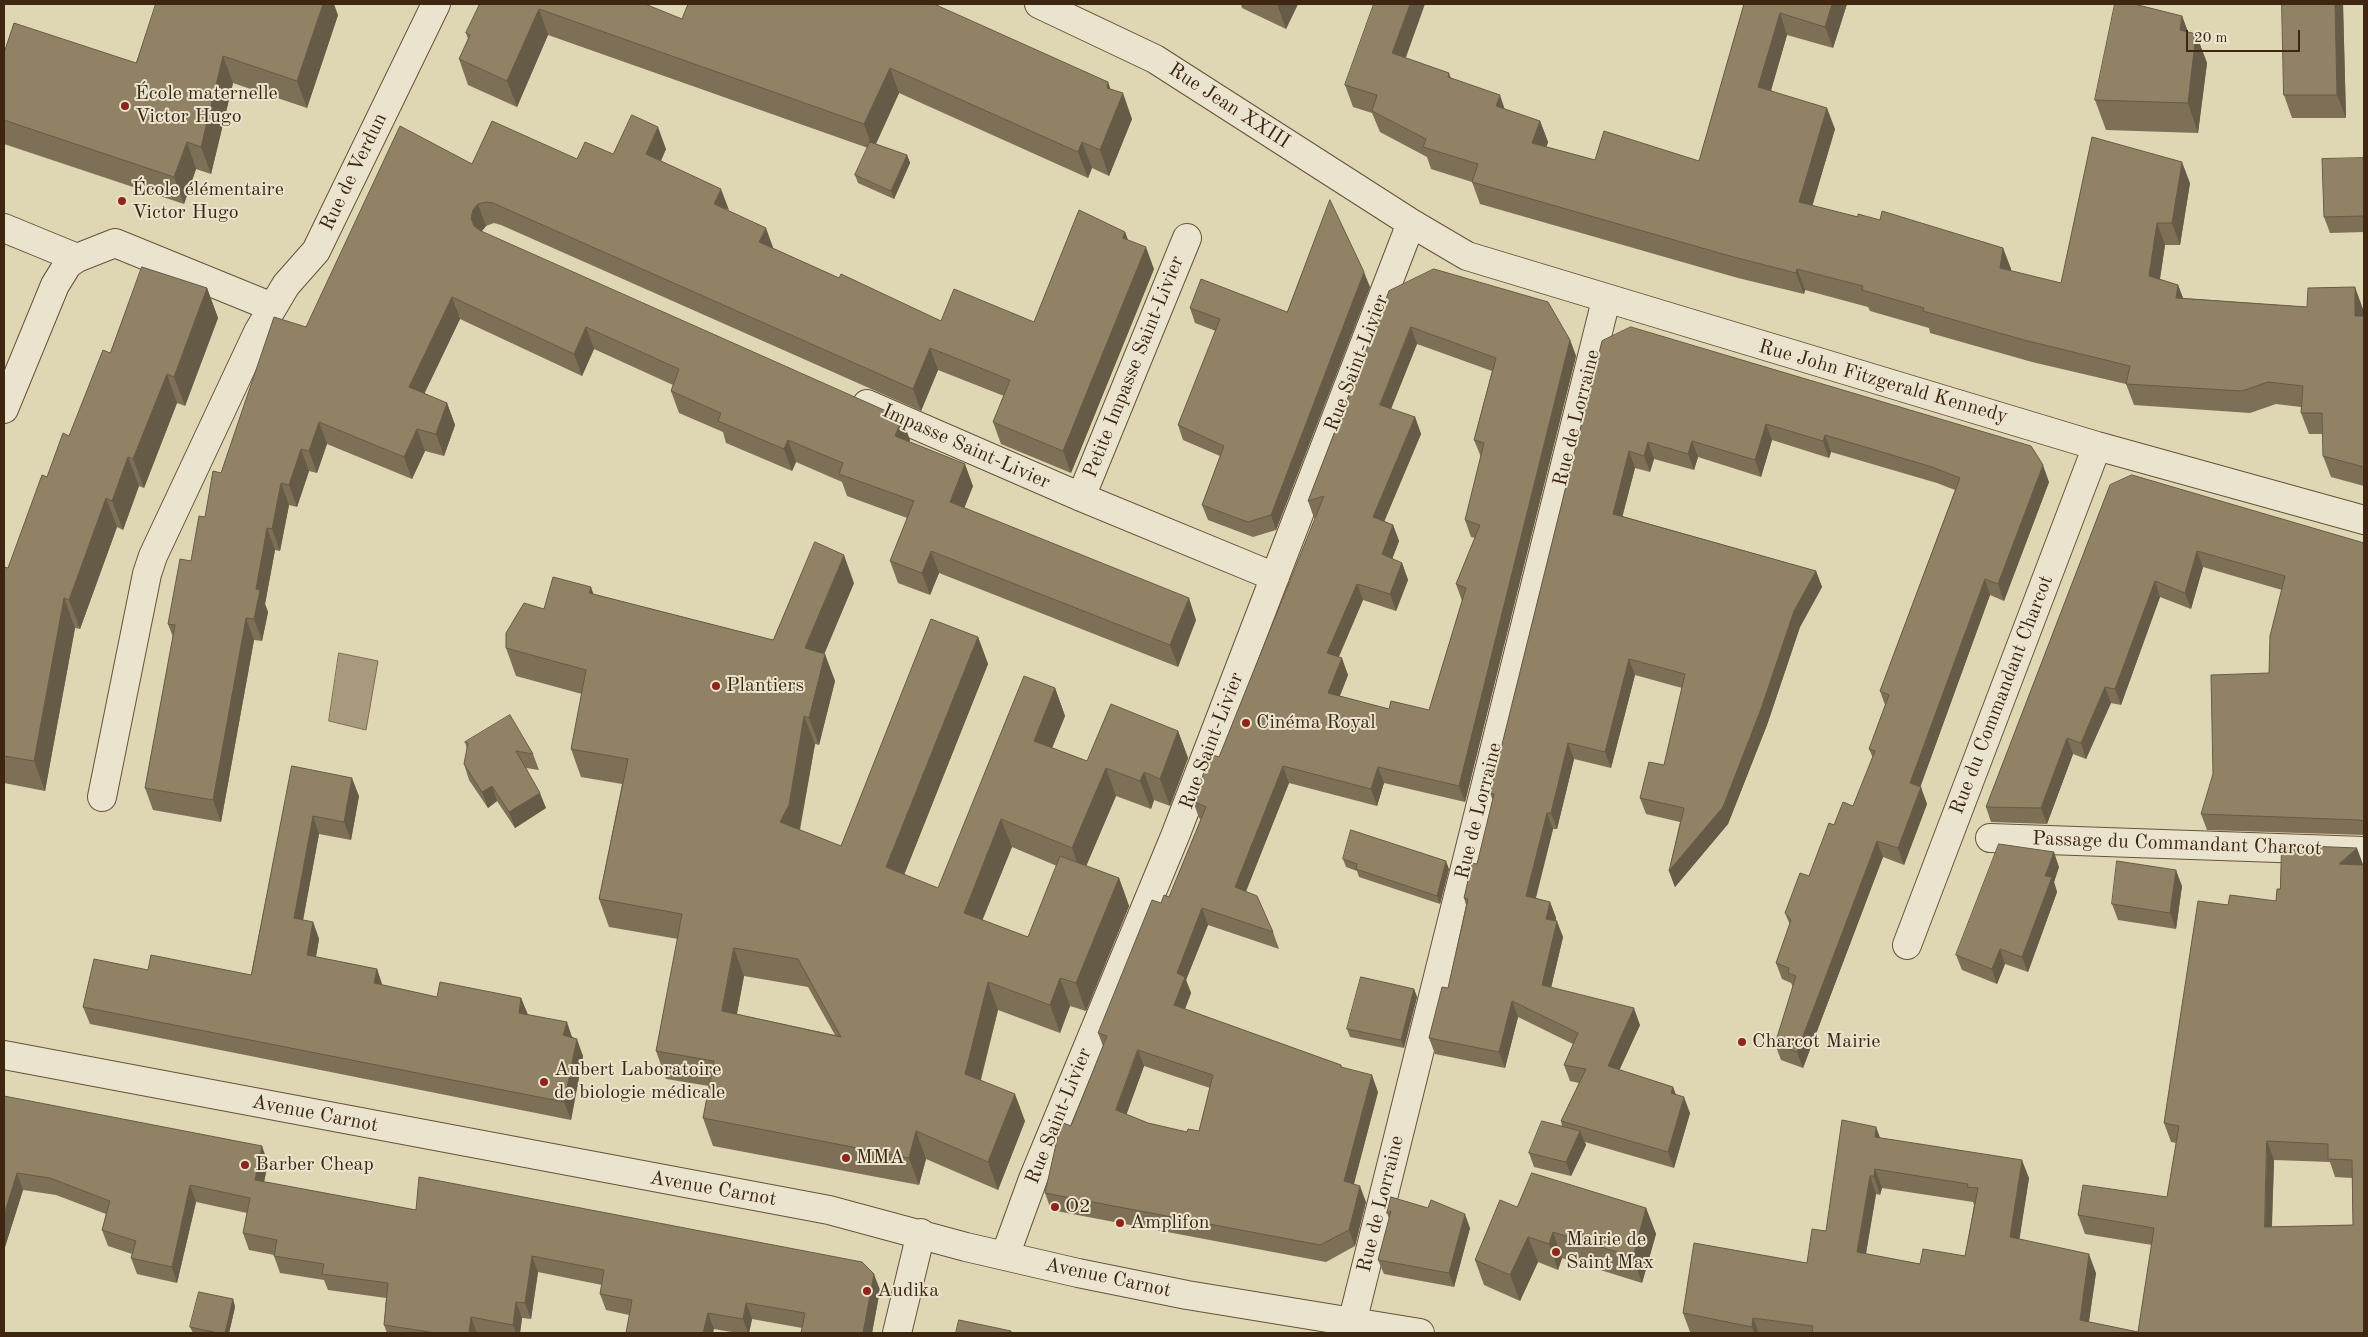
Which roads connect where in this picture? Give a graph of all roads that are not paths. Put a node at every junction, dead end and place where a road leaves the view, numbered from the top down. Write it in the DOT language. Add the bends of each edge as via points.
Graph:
graph roads {
  1 [pos="436,4"];
  2 [pos="1039,4"];
  3 [pos="1411,223"];
  4 [pos="4,228"];
  5 [pos="1186,238"];
  6 [pos="77,258"];
  7 [pos="1606,300"];
  8 [pos="272,307"];
  9 [pos="849,396"];
  10 [pos="4,409"];
  11 [pos="2097,446"];
  12 [pos="1081,497"];
  13 [pos="2364,520"];
  14 [pos="1276,577"];
  15 [pos="102,797"];
  16 [pos="1990,838"];
  17 [pos="2364,851"];
  18 [pos="1907,945"];
  19 [pos="4,1056"];
  20 [pos="920,1233"];
  21 [pos="1004,1256"];
  22 [pos="1352,1323"];
  23 [pos="897,1333"];
  24 [pos="1420,1333"];
  1 -- 8 [label="street, Rue de Verdun" via="316,250"];
  2 -- 3 [label="street, Rue Jean XXIII" via="1155,59"];
  3 -- 7 [label="street, Rue John Fitzgerald Kennedy" via="1467,256"];
  3 -- 14 [label="street, Rue Saint-Livier"];
  4 -- 6 [label="street"];
  5 -- 12 [label="street, Petite Impasse Saint-Livier"];
  6 -- 8 [label="street" via="115,243"];
  6 -- 10 [label="street" via="68,264 56,285"];
  7 -- 11 [label="street, Rue John Fitzgerald Kennedy"];
  7 -- 22 [label="street, Rue de Lorraine"];
  8 -- 15 [label="street, Rue de Verdun" via="175,505 146,574"];
  9 -- 12 [label="street, Impasse Saint-Livier"];
  11 -- 13 [label="street, Rue John Fitzgerald Kennedy"];
  11 -- 18 [label="street, Rue du Commandant Charcot"];
  12 -- 14 [label="street, Impasse Saint-Livier"];
  14 -- 21 [label="street, Rue Saint-Livier" via="1175,836"];
  16 -- 17 [label="street, Passage du Commandant Charcot"];
  19 -- 20 [label="street, Avenue Carnot" via="829,1210"];
  20 -- 21 [label="street, Avenue Carnot"];
  20 -- 23 [label="street"];
  21 -- 22 [label="street, Avenue Carnot" via="1187,1295"];
  22 -- 24 [label="street, Avenue Carnot"];
}
